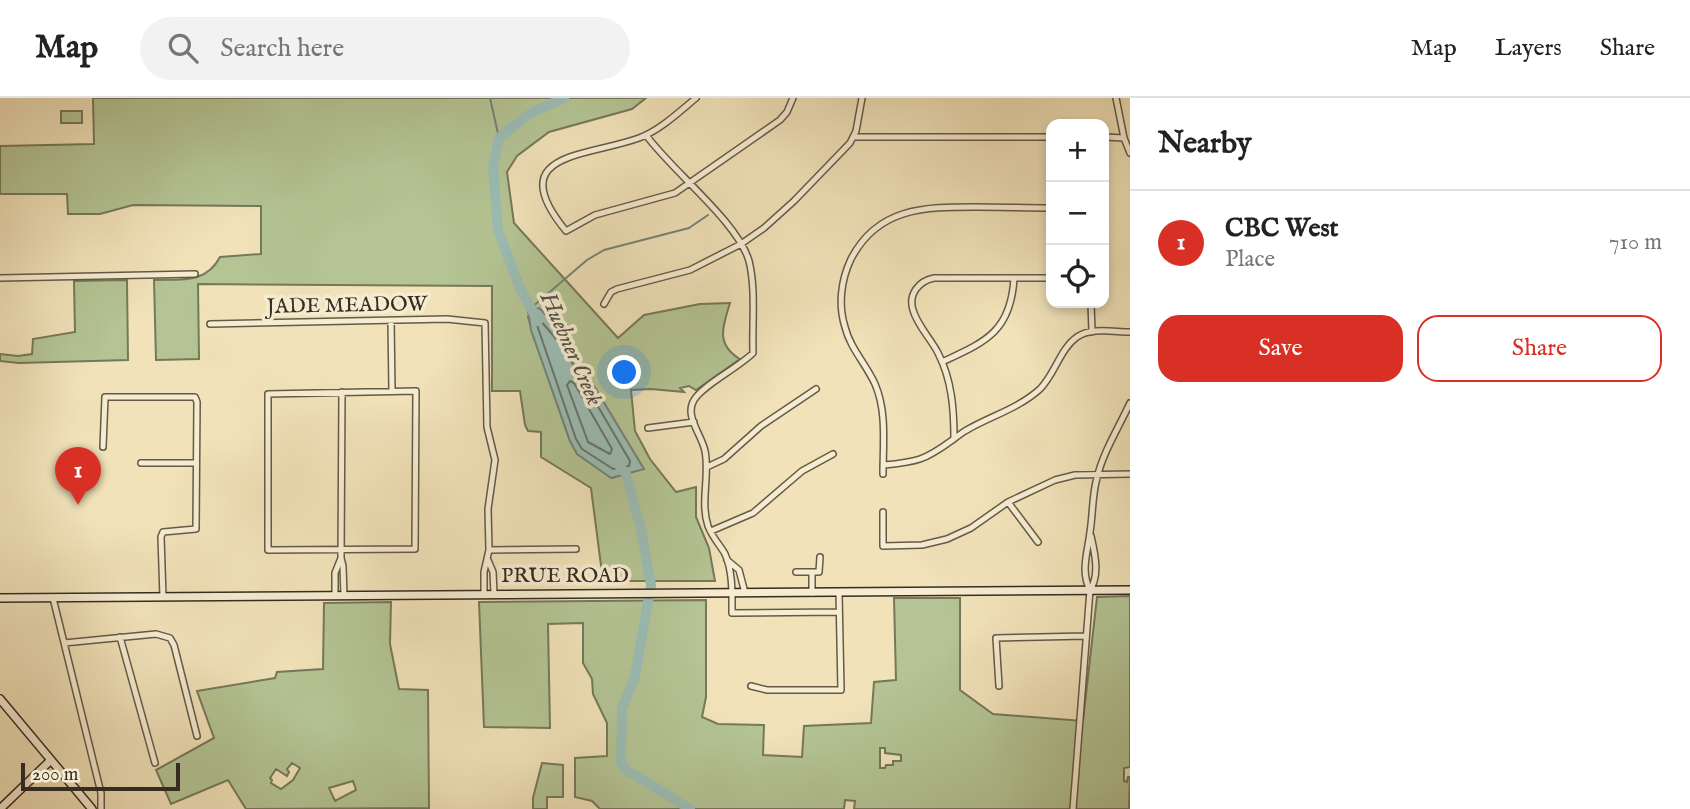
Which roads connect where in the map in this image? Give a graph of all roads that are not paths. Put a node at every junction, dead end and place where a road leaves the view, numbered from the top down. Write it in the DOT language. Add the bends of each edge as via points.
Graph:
graph roads {
  1 [pos="696,98"];
  2 [pos="793,98"];
  3 [pos="862,98"];
  4 [pos="1116,98"];
  5 [pos="646,135"];
  6 [pos="854,137"];
  7 [pos="1046,137"];
  8 [pos="1109,137"];
  9 [pos="1124,138"];
  10 [pos="1130,153"];
  11 [pos="688,184"];
  12 [pos="1046,208"];
  13 [pos="741,244"];
  14 [pos="195,274"];
  15 [pos="0,278"];
  16 [pos="1014,278"];
  17 [pos="1046,278"];
  18 [pos="604,304"];
  19 [pos="1091,308"];
  20 [pos="743,317"];
  21 [pos="752,317"];
  22 [pos="391,320"];
  23 [pos="210,324"];
  24 [pos="1092,332"];
  25 [pos="1130,332"];
  26 [pos="942,362"];
  27 [pos="816,389"];
  28 [pos="393,391"];
  29 [pos="342,392"];
  30 [pos="1130,403"];
  31 [pos="694,422"];
  32 [pos="648,428"];
  33 [pos="954,439"];
  34 [pos="103,447"];
  35 [pos="833,454"];
  36 [pos="141,463"];
  37 [pos="196,463"];
  38 [pos="883,465"];
  39 [pos="706,467"];
  40 [pos="883,474"];
  41 [pos="1130,474"];
  42 [pos="1098,475"];
  43 [pos="1008,502"];
  44 [pos="883,512"];
  45 [pos="710,531"];
  46 [pos="1090,533"];
  47 [pos="1038,542"];
  48 [pos="576,549"];
  49 [pos="341,550"];
  50 [pos="489,550"];
  51 [pos="820,557"];
  52 [pos="341,558"];
  53 [pos="488,559"];
  54 [pos="727,560"];
  55 [pos="796,572"];
  56 [pos="812,572"];
  57 [pos="740,573"];
  58 [pos="484,576"];
  59 [pos="493,576"];
  60 [pos="730,576"];
  61 [pos="335,577"];
  62 [pos="344,577"];
  63 [pos="1090,590"];
  64 [pos="1130,590"];
  65 [pos="732,593"];
  66 [pos="745,593"];
  67 [pos="812,593"];
  68 [pos="839,593"];
  69 [pos="484,594"];
  70 [pos="494,594"];
  71 [pos="335,596"];
  72 [pos="344,596"];
  73 [pos="163,597"];
  74 [pos="0,598"];
  75 [pos="53,598"];
  76 [pos="839,612"];
  77 [pos="1086,636"];
  78 [pos="120,637"];
  79 [pos="64,643"];
  80 [pos="751,686"];
  81 [pos="999,686"];
  82 [pos="0,699"];
  83 [pos="197,736"];
  84 [pos="51,760"];
  85 [pos="155,763"];
  86 [pos="0,809"];
  87 [pos="92,809"];
  88 [pos="101,809"];
  89 [pos="1073,809"];
  1 -- 5 [label="street"];
  2 -- 11 [label="street" via="780,120"];
  3 -- 6 [label="street"];
  4 -- 9 [label="street"];
  5 -- 11 [label="street"];
  5 -- 11 [label="street" via="572,155 547,171 542,181 547,205 566,231 595,215 664,198"];
  6 -- 7 [label="street"];
  6 -- 13 [label="street" via="764,228"];
  8 -- 9 [label="street"];
  9 -- 10 [label="street"];
  11 -- 13 [label="street"];
  12 -- 38 [label="street" via="912,210 884,222 857,250 844,277 842,316 851,345 878,393"];
  13 -- 18 [label="street" via="690,270 617,289"];
  13 -- 21 [label="street" via="749,262"];
  14 -- 15 [label="street"];
  16 -- 17 [label="street"];
  16 -- 26 [label="street" via="1010,302 993,334"];
  16 -- 26 [label="street" via="934,278 918,285 913,311"];
  19 -- 24 [label="street"];
  20 -- 21 [label="street"];
  21 -- 31 [label="street" via="753,353 699,394 691,408"];
  22 -- 23 [label="street, JADE MEADOW"];
  22 -- 28 [label="street"];
  22 -- 50 [label="street, JADE MEADOW" via="485,323 487,427 495,460 488,509"];
  24 -- 25 [label="street"];
  24 -- 33 [label="street" via="1077,337 1049,378 1028,398"];
  26 -- 33 [label="street" via="953,405"];
  27 -- 39 [label="street"];
  28 -- 29 [label="street"];
  28 -- 49 [label="street" via="416,391 415,549"];
  29 -- 49 [label="street"];
  29 -- 49 [label="street" via="268,394 268,550"];
  30 -- 42 [label="street"];
  31 -- 32 [label="street"];
  31 -- 39 [label="street" via="705,448"];
  33 -- 38 [label="street" via="920,459"];
  34 -- 37 [label="street" via="105,397 190,396 197,402"];
  35 -- 45 [label="street" via="802,471 753,513"];
  36 -- 37 [label="street"];
  37 -- 73 [label="street" via="197,530 163,532"];
  38 -- 40 [label="street"];
  39 -- 45 [label="street"];
  41 -- 42 [label="street"];
  42 -- 43 [label="street" via="1055,480"];
  42 -- 46 [label="street"];
  43 -- 44 [label="street" via="971,528 922,545 883,546"];
  43 -- 47 [label="street"];
  45 -- 54 [label="street"];
  46 -- 63 [label="street" via="1085,563"];
  46 -- 63 [label="street" via="1096,581"];
  48 -- 50 [label="street"];
  49 -- 52 [label="street"];
  50 -- 53 [label="street"];
  51 -- 56 [label="street" via="820,570"];
  52 -- 61 [label="street"];
  52 -- 62 [label="street"];
  53 -- 58 [label="street"];
  53 -- 59 [label="street"];
  54 -- 57 [label="street"];
  54 -- 60 [label="street"];
  55 -- 56 [label="street"];
  56 -- 67 [label="street"];
  57 -- 60 [label="street"];
  57 -- 66 [label="street"];
  58 -- 59 [label="street"];
  58 -- 69 [label="street"];
  59 -- 70 [label="street"];
  60 -- 65 [label="street"];
  61 -- 62 [label="street"];
  61 -- 71 [label="street"];
  62 -- 72 [label="street"];
  63 -- 64 [label="main road, PRUE ROAD"];
  63 -- 68 [label="main road, PRUE ROAD"];
  63 -- 77 [label="street"];
  65 -- 66 [label="main road, PRUE ROAD"];
  65 -- 70 [label="main road, PRUE ROAD"];
  65 -- 76 [label="street" via="732,612"];
  66 -- 67 [label="main road, PRUE ROAD"];
  67 -- 68 [label="main road, PRUE ROAD"];
  68 -- 76 [label="street"];
  69 -- 70 [label="main road, PRUE ROAD"];
  69 -- 72 [label="main road, PRUE ROAD"];
  71 -- 72 [label="main road, PRUE ROAD"];
  71 -- 73 [label="main road, PRUE ROAD"];
  73 -- 75 [label="main road, PRUE ROAD"];
  74 -- 75 [label="main road, PRUE ROAD"];
  75 -- 79 [label="street"];
  76 -- 80 [label="street" via="841,690"];
  77 -- 81 [label="street" via="996,638"];
  77 -- 89 [label="street"];
  78 -- 79 [label="street"];
  78 -- 83 [label="street" via="156,634 170,638"];
  78 -- 85 [label="street"];
  79 -- 88 [label="street" via="98,779"];
  82 -- 84 [label="main road"];
  84 -- 86 [label="main road"];
  84 -- 87 [label="main road"];
}
